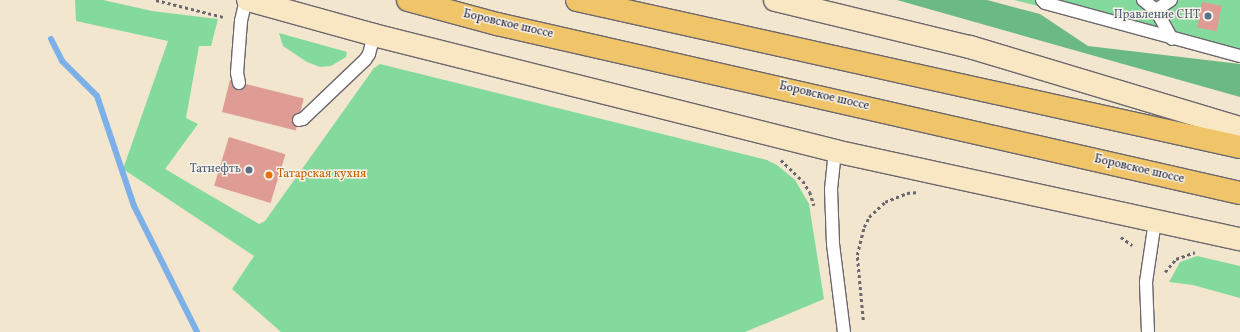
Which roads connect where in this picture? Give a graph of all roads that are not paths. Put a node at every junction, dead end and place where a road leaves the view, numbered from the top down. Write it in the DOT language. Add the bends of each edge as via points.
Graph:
graph roads {
  1 [pos="247,0"];
  2 [pos="408,0"];
  3 [pos="577,0"];
  4 [pos="775,0"];
  5 [pos="1042,0"];
  6 [pos="1143,0"];
  7 [pos="1171,0"];
  8 [pos="1156,10"];
  9 [pos="374,35"];
  10 [pos="1172,39"];
  11 [pos="1240,56"];
  12 [pos="239,83"];
  13 [pos="299,120"];
  14 [pos="1240,128"];
  15 [pos="1240,147"];
  16 [pos="835,151"];
  17 [pos="1240,193"];
  18 [pos="1155,221"];
  19 [pos="1240,239"];
  20 [pos="844,332"];
  21 [pos="1148,332"];
  1 -- 9 [label="main road"];
  1 -- 12 [label="lane" via="241,21 237,73"];
  2 -- 17 [label="main road, Боровское шоссе" via="497,24"];
  3 -- 15 [label="main road"];
  4 -- 14 [label="main road" via="970,47"];
  5 -- 10 [label="lane" via="1045,3"];
  6 -- 8 [label="lane"];
  7 -- 8 [label="lane"];
  8 -- 10 [label="lane"];
  9 -- 13 [label="lane" via="369,54 364,60"];
  9 -- 16 [label="main road"];
  10 -- 11 [label="lane"];
  16 -- 18 [label="main road"];
  16 -- 20 [label="lane" via="831,189 833,237"];
  18 -- 19 [label="main road"];
  18 -- 21 [label="lane" via="1146,282"];
}
